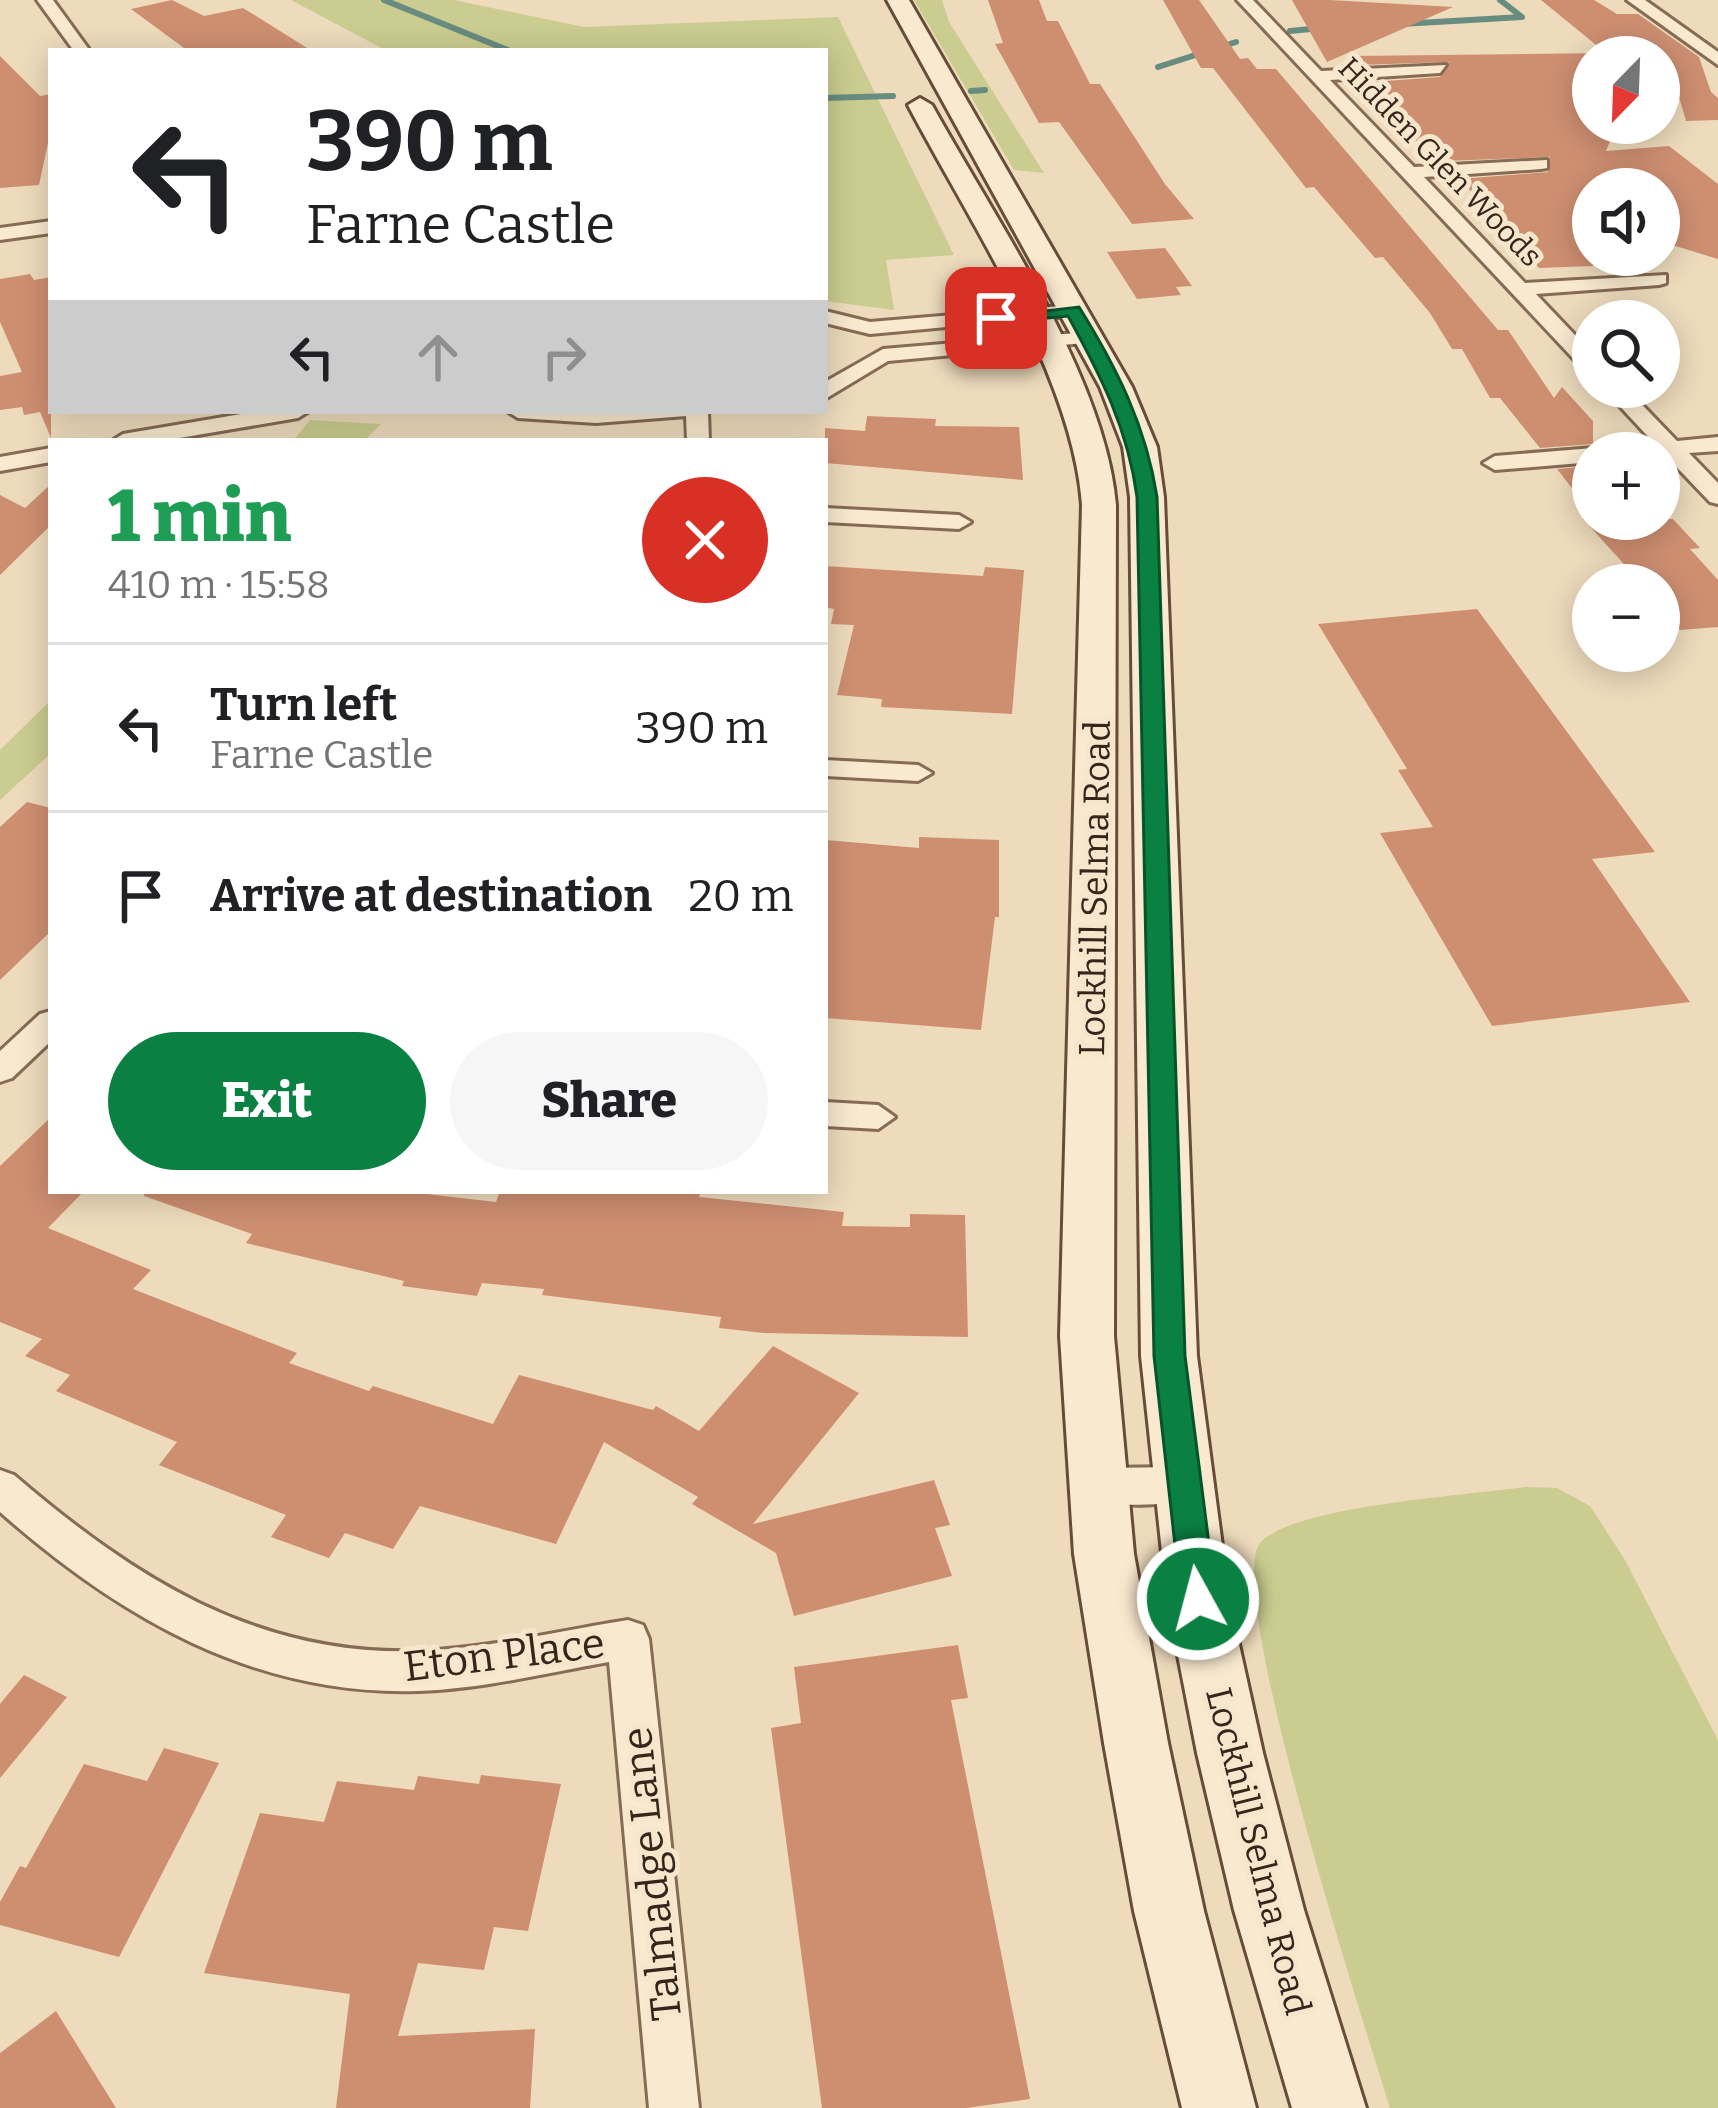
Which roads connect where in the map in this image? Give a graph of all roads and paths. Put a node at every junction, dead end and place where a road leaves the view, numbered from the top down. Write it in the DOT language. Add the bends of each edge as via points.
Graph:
graph roads {
  1 [pos="45,0"];
  2 [pos="865,0"];
  3 [pos="898,0"];
  4 [pos="1245,0"];
  5 [pos="1635,0"];
  6 [pos="1718,45"];
  7 [pos="1698,46"];
  8 [pos="80,48"];
  9 [pos="1718,60"];
  10 [pos="1440,68"];
  11 [pos="1317,76"];
  12 [pos="954,134"];
  13 [pos="1541,164"];
  14 [pos="1409,173"];
  15 [pos="48,226"];
  16 [pos="0,234"];
  17 [pos="1659,279"];
  18 [pos="1520,289"];
  19 [pos="828,318"];
  20 [pos="953,321"];
  21 [pos="1060,327"];
  22 [pos="870,328"];
  23 [pos="1572,344"];
  24 [pos="964,348"];
  25 [pos="883,355"];
  26 [pos="828,390"];
  27 [pos="1633,408"];
  28 [pos="261,414"];
  29 [pos="565,414"];
  30 [pos="630,414"];
  31 [pos="1657,432"];
  32 [pos="138,438"];
  33 [pos="1718,444"];
  34 [pos="1680,447"];
  35 [pos="48,456"];
  36 [pos="1680,456"];
  37 [pos="1572,457"];
  38 [pos="0,464"];
  39 [pos="1495,464"];
  40 [pos="1718,496"];
  41 [pos="828,515"];
  42 [pos="959,522"];
  43 [pos="1098,585"];
  44 [pos="1150,589"];
  45 [pos="828,768"];
  46 [pos="918,773"];
  47 [pos="48,1025"];
  48 [pos="0,1070"];
  49 [pos="828,1114"];
  50 [pos="878,1117"];
  51 [pos="1184,1484"];
  52 [pos="1099,1485"];
  53 [pos="0,1487"];
  54 [pos="628,1639"];
  55 [pos="674,2108"];
  56 [pos="1219,2108"];
  57 [pos="1329,2108"];
  1 -- 8 [label="street"];
  2 -- 12 [label="main road, Lockhill Selma Road"];
  3 -- 12 [label="main road, Lockhill Selma Road"];
  4 -- 11 [label="street, Hidden Glen Woods"];
  5 -- 7 [label="street"];
  6 -- 7 [label="street"];
  7 -- 9 [label="street"];
  10 -- 11 [label="street"];
  11 -- 14 [label="street, Hidden Glen Woods"];
  12 -- 21 [label="main road, Lockhill Selma Road"];
  13 -- 14 [label="street"];
  14 -- 18 [label="street, Hidden Glen Woods"];
  15 -- 16 [label="street"];
  17 -- 18 [label="street"];
  18 -- 23 [label="street, Hidden Glen Woods"];
  19 -- 22 [label="street"];
  20 -- 21 [label="street"];
  20 -- 22 [label="street"];
  20 -- 24 [label="street"];
  21 -- 24 [label="street"];
  21 -- 43 [label="main road, Lockhill Selma Road" via="1095,454"];
  21 -- 44 [label="main road, Lockhill Selma Road" via="1140,447"];
  22 -- 25 [label="street" via="868,347"];
  24 -- 25 [label="street"];
  25 -- 26 [label="street"];
  27 -- 31 [label="street"];
  28 -- 32 [label="street"];
  29 -- 30 [label="street"];
  33 -- 34 [label="street"];
  35 -- 38 [label="street"];
  36 -- 40 [label="street"];
  37 -- 39 [label="street"];
  41 -- 42 [label="street"];
  43 -- 44 [label="street"];
  43 -- 52 [label="main road, Lockhill Selma Road" via="1087,1336"];
  44 -- 51 [label="main road, Lockhill Selma Road" via="1169,1356"];
  45 -- 46 [label="street"];
  47 -- 48 [label="street"];
  49 -- 50 [label="street"];
  51 -- 52 [label="street"];
  51 -- 57 [label="main road, Lockhill Selma Road" via="1230,1753"];
  52 -- 56 [label="main road, Lockhill Selma Road" via="1140,1764"];
  53 -- 54 [label="street, Eton Place" via="135,1598 222,1641 318,1664 417,1672"];
  54 -- 55 [label="street, Talmadge Lane"];
}
